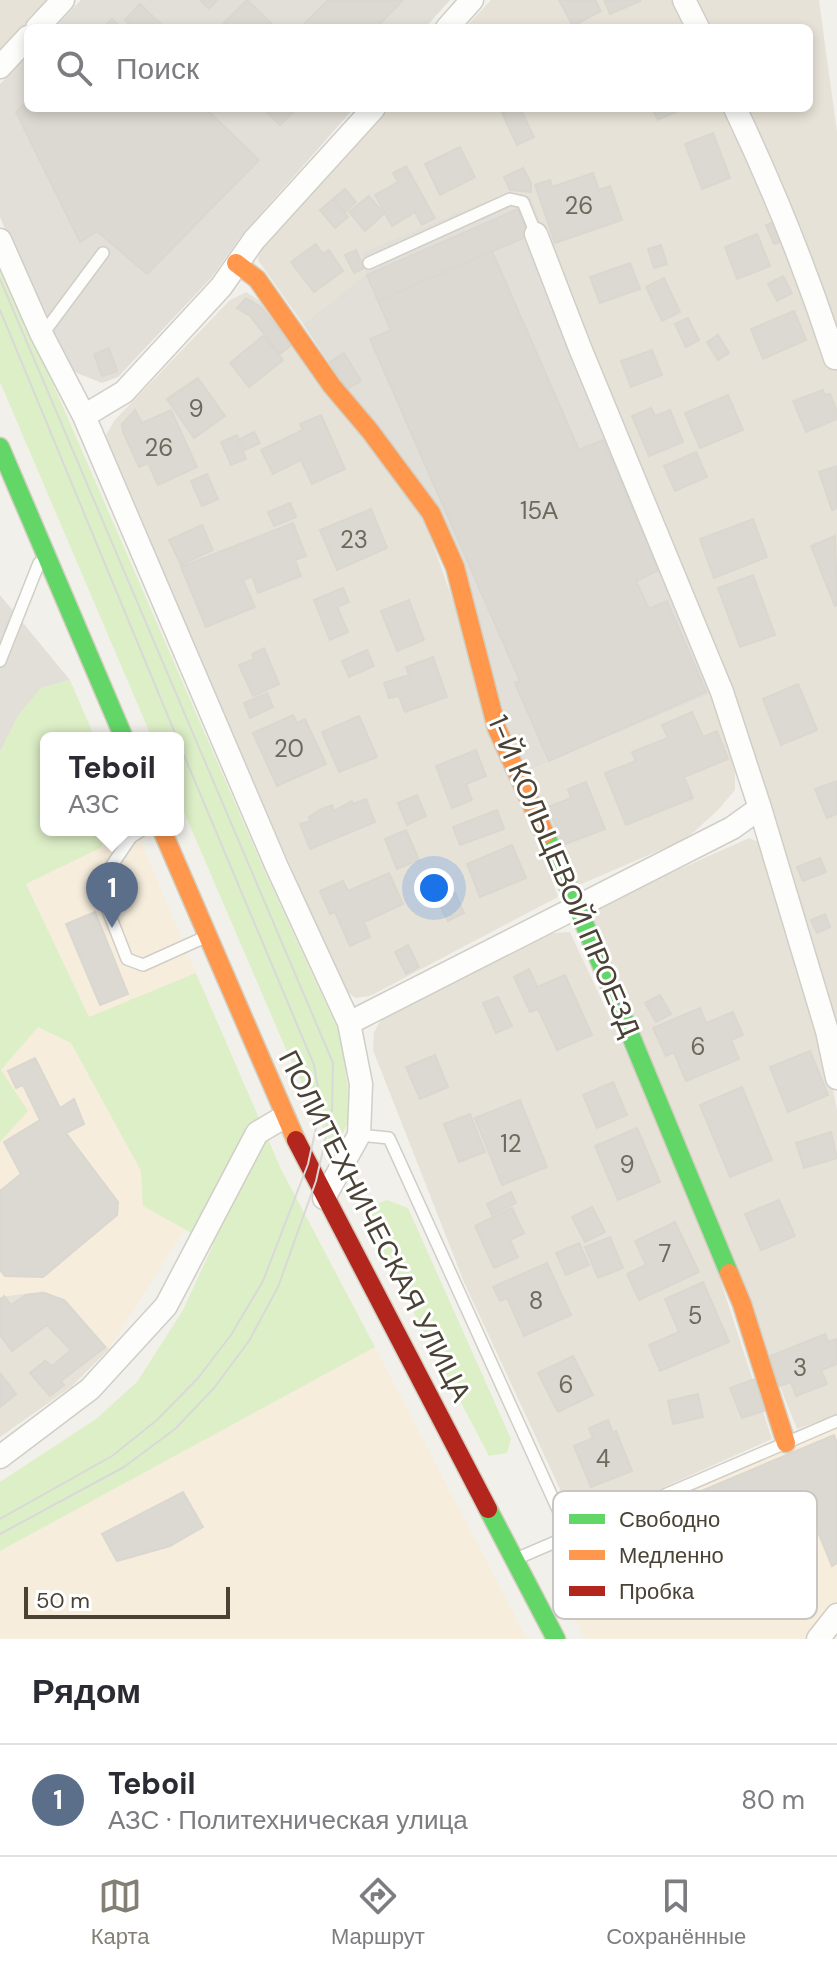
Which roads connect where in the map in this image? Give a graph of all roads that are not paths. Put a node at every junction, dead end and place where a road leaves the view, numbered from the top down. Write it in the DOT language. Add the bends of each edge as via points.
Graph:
graph roads {
  1 [pos="63,0"];
  2 [pos="472,0"];
  3 [pos="684,0"];
  4 [pos="41,24"];
  5 [pos="451,24"];
  6 [pos="696,24"];
  7 [pos="24,41"];
  8 [pos="0,67"];
  9 [pos="370,112"];
  10 [pos="737,112"];
  11 [pos="536,234"];
  12 [pos="0,240"];
  13 [pos="103,253"];
  14 [pos="236,263"];
  15 [pos="369,263"];
  16 [pos="42,335"];
  17 [pos="835,358"];
  18 [pos="84,416"];
  19 [pos="0,447"];
  20 [pos="6,475"];
  21 [pos="45,548"];
  22 [pos="0,661"];
  23 [pos="122,732"];
  24 [pos="760,808"];
  25 [pos="133,836"];
  26 [pos="165,836"];
  27 [pos="577,906"];
  28 [pos="207,936"];
  29 [pos="349,1023"];
  30 [pos="837,1078"];
  31 [pos="284,1117"];
  32 [pos="359,1135"];
  33 [pos="324,1198"];
  34 [pos="837,1421"];
  35 [pos="786,1443"];
  36 [pos="0,1457"];
  37 [pos="675,1491"];
  38 [pos="553,1499"];
  39 [pos="553,1543"];
  40 [pos="515,1560"];
  41 [pos="837,1615"];
  42 [pos="556,1639"];
  43 [pos="818,1639"];
  1 -- 4 [label="street"];
  2 -- 5 [label="street"];
  3 -- 6 [label="street"];
  7 -- 8 [label="street"];
  9 -- 14 [label="street"];
  10 -- 17 [label="street" via="806,269"];
  11 -- 15 [label="lane" via="523,202 510,199"];
  11 -- 24 [label="street" via="722,692"];
  12 -- 16 [label="street"];
  13 -- 16 [label="lane"];
  14 -- 18 [label="street" via="221,287 124,392"];
  14 -- 27 [label="street, 1-Й КОЛЬЦЕВОЙ ПРОЕЗД" via="257,279 431,513 455,567 497,729"];
  16 -- 18 [label="street"];
  18 -- 29 [label="street"];
  19 -- 20 [label="street"];
  20 -- 21 [label="street"];
  21 -- 22 [label="lane"];
  21 -- 23 [label="street"];
  24 -- 27 [label="street" via="732,828"];
  24 -- 30 [label="street"];
  25 -- 28 [label="lane" via="104,877 102,895 127,959 143,965"];
  26 -- 28 [label="street, ПОЛИТЕХНИЧЕСКАЯ УЛИЦА"];
  27 -- 29 [label="street"];
  27 -- 35 [label="street, 1-Й КОЛЬЦЕВОЙ ПРОЕЗД" via="742,1304"];
  28 -- 31 [label="street, ПОЛИТЕХНИЧЕСКАЯ УЛИЦА"];
  29 -- 32 [label="street" via="361,1084"];
  31 -- 33 [label="street, ПОЛИТЕХНИЧЕСКАЯ УЛИЦА"];
  31 -- 36 [label="street" via="257,1133 166,1306 90,1389"];
  32 -- 33 [label="street"];
  32 -- 38 [label="lane" via="389,1138"];
  33 -- 40 [label="street, ПОЛИТЕХНИЧЕСКАЯ УЛИЦА"];
  34 -- 35 [label="lane"];
  35 -- 37 [label="lane"];
  39 -- 40 [label="lane"];
  40 -- 42 [label="street, ПОЛИТЕХНИЧЕСКАЯ УЛИЦА"];
  41 -- 43 [label="street"];
}
